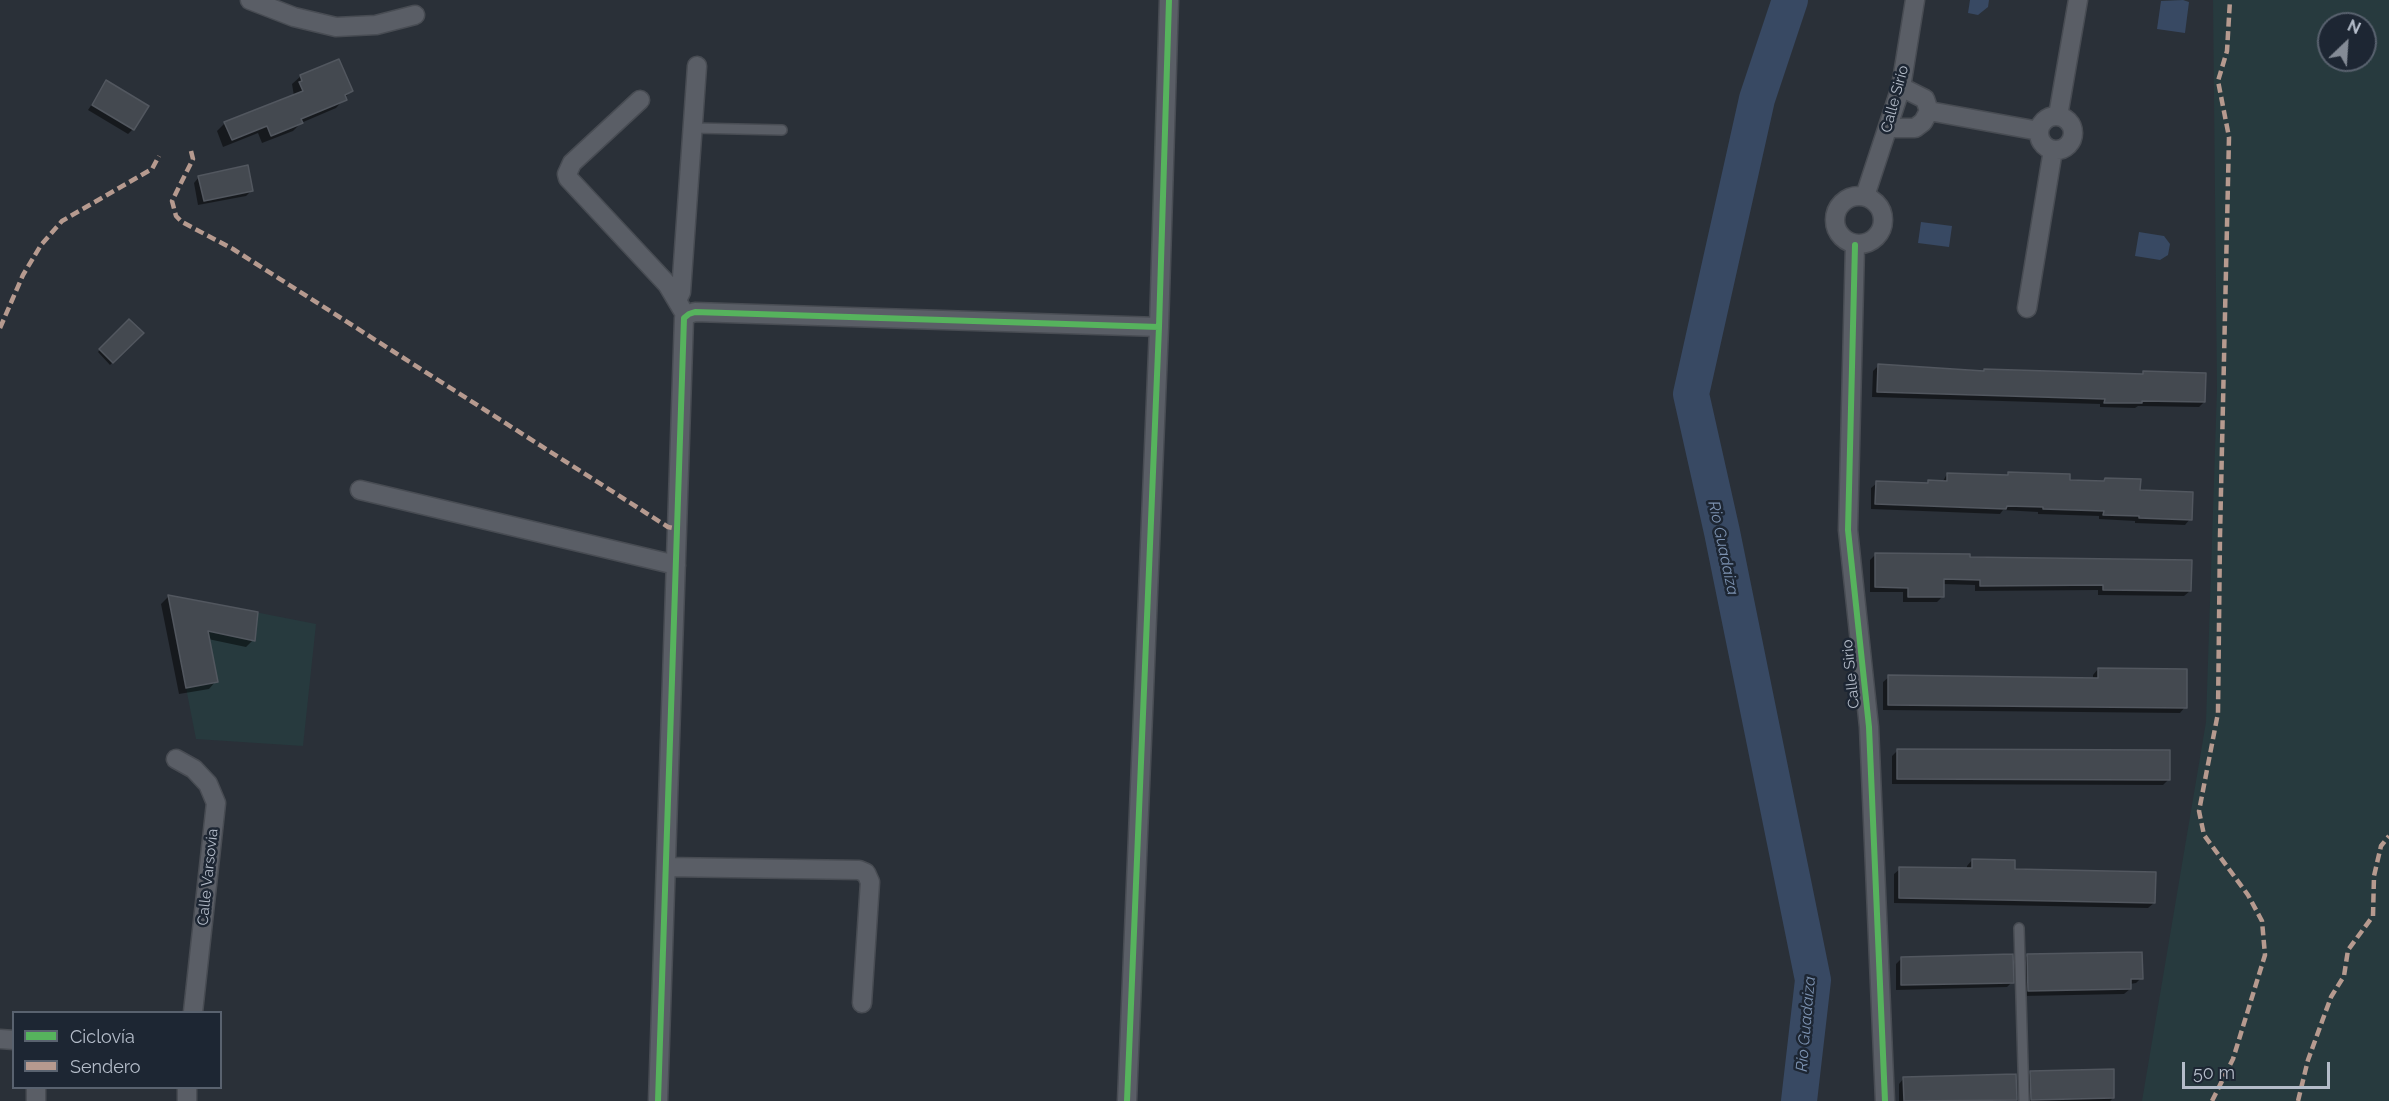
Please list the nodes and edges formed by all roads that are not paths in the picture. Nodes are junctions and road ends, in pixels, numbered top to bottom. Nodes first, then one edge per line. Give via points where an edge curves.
1 (250, 0) edge
2 (1169, 0) edge
3 (1915, 0) edge
4 (2078, 0) edge
5 (415, 15) dead end
6 (697, 66) dead end
7 (1901, 87) junction
8 (640, 100) dead end
9 (1929, 111) junction
10 (2058, 116) junction
11 (693, 128) junction
12 (1888, 128) junction
13 (782, 130) dead end
14 (2039, 131) junction
15 (2053, 150) junction
16 (1865, 196) junction
17 (1855, 245) junction
18 (681, 308) junction
19 (2027, 308) dead end
20 (1159, 327) junction
21 (360, 490) dead end
22 (676, 565) junction
23 (176, 759) dead end
24 (667, 867) junction
25 (2019, 928) dead end
26 (862, 1003) dead end
27 (193, 1011) edge
28 (658, 1101) edge
29 (1127, 1101) edge
30 (1885, 1101) edge
31 (2024, 1101) edge

1 - 5 street via 294,17 336,27 376,25
2 - 20 street
3 - 7 street, Calle Sirio
4 - 10 street
6 - 11 street
7 - 9 street via 1925,99
7 - 12 street, Calle Sirio
8 - 18 street via 572,163 567,174 667,284
9 - 12 street via 1915,128
9 - 14 street
10 - 14 street via 2045,120
10 - 15 street via 2067,119 2074,136 2062,150
11 - 13 lane
11 - 18 street
12 - 16 street, Calle Sirio
14 - 15 street via 2040,140
15 - 19 street
16 - 17 street via 1876,202 1884,225 1873,240
16 - 17 street via 1852,197 1841,204 1835,216 1836,229 1843,239
17 - 30 street, Calle Sirio via 1848,530 1869,727
18 - 20 street via 695,312
18 - 22 street
20 - 29 street
21 - 22 street
22 - 24 street
23 - 27 street, Calle Varsovia via 194,769 208,784 216,803
24 - 26 street via 866,873 870,882
24 - 28 street
25 - 31 lane

